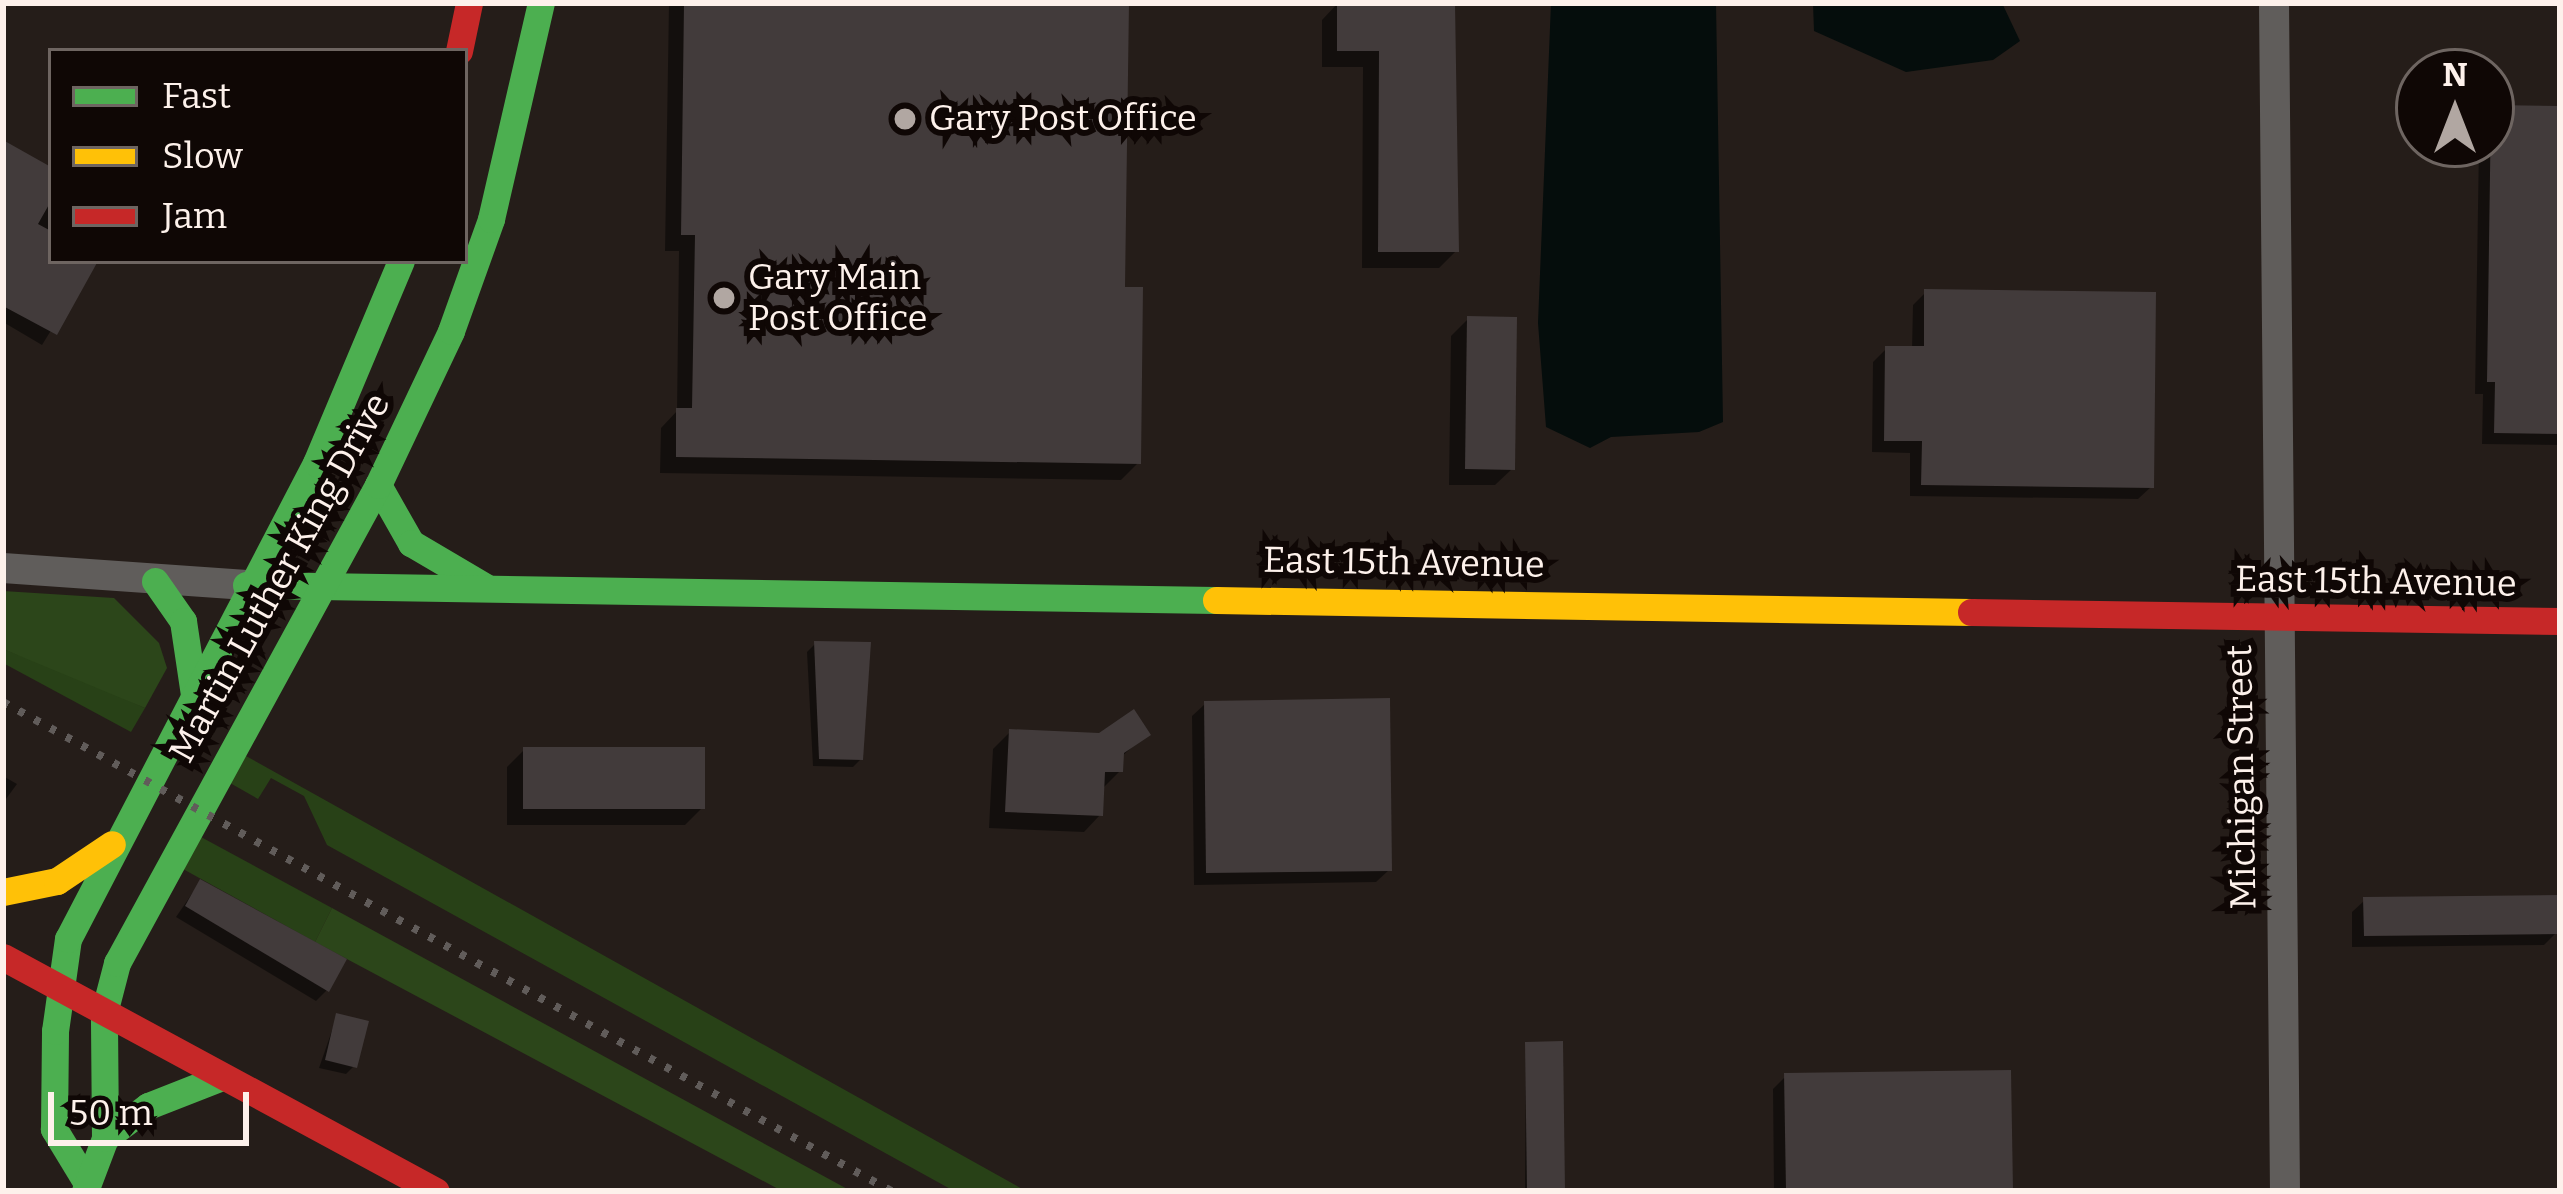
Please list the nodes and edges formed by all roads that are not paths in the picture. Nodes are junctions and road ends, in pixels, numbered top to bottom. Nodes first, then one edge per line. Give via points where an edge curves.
1 (469, 3) edge
2 (541, 3) edge
3 (2274, 3) edge
4 (460, 48) edge
5 (399, 264) edge
6 (351, 384) junction
7 (378, 485) junction
8 (3, 568) edge
9 (154, 581) junction
10 (246, 585) junction
11 (322, 587) junction
12 (487, 588) junction
13 (2279, 616) junction
14 (2560, 621) edge
15 (194, 695) junction
16 (239, 733) junction
17 (118, 840) junction
18 (3, 892) edge
19 (3, 957) edge
20 (59, 988) junction
21 (104, 1012) junction
22 (222, 1077) junction
23 (105, 1138) junction
24 (85, 1186) edge
25 (436, 1191) edge
26 (2285, 1191) edge

1 - 4 main road
2 - 7 main road, Martin Luther King Drive via 470,283
3 - 13 street, Michigan Street
5 - 6 main road, Martin Luther King Drive
6 - 10 main road, Martin Luther King Drive
6 - 11 main road via 329,477
7 - 11 main road, Martin Luther King Drive
7 - 12 main road via 411,543
8 - 9 street
9 - 10 street
9 - 15 main road via 183,621
10 - 11 main road, East 15th Avenue
10 - 15 main road, Martin Luther King Drive
10 - 16 main road via 250,646
11 - 12 main road, East 15th Avenue
11 - 16 main road, Martin Luther King Drive
12 - 13 main road, East 15th Avenue
13 - 14 main road, East 15th Avenue
13 - 26 street, Michigan Street
15 - 17 main road, Martin Luther King Drive
16 - 21 main road, Martin Luther King Drive via 150,892
17 - 18 main road via 57,881
17 - 20 main road, Martin Luther King Drive via 68,939
19 - 20 main road
20 - 21 main road
20 - 24 main road, Martin Luther King Drive via 54,1129
21 - 22 main road
21 - 23 main road, Martin Luther King Drive
22 - 23 main road via 148,1106
22 - 25 main road
23 - 24 main road, Martin Luther King Drive

